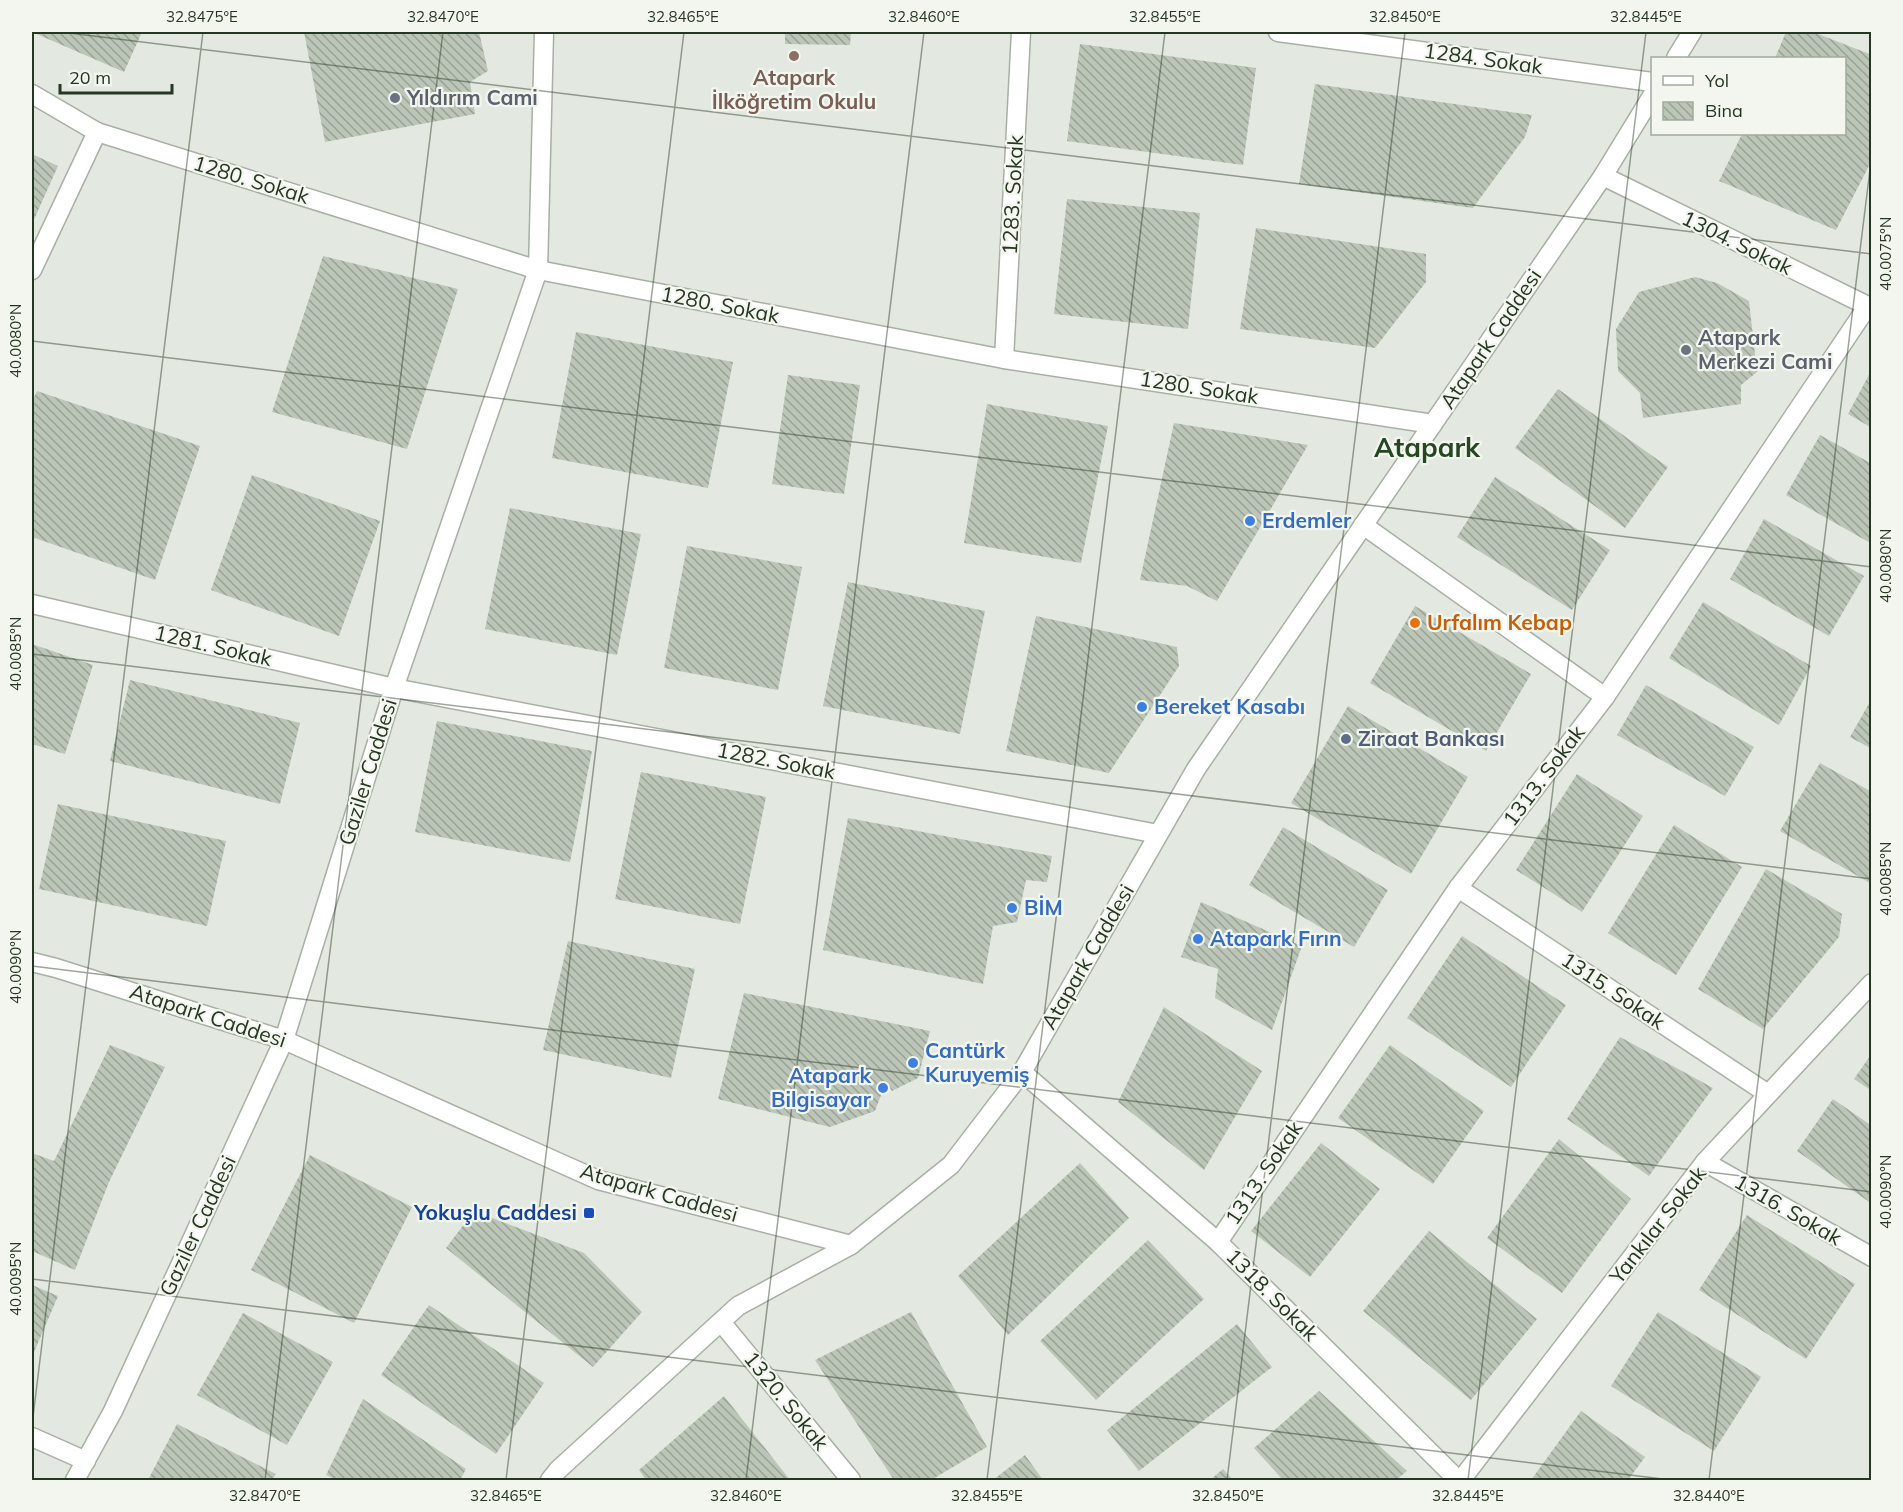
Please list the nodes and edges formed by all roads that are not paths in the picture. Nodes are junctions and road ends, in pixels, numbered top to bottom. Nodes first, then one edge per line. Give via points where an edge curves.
1 (544, 32) edge
2 (1022, 32) edge
3 (1278, 32) edge
4 (1692, 32) edge
5 (1677, 57) edge
6 (1651, 82) edge
7 (32, 94) edge
8 (1651, 99) edge
9 (97, 132) junction
10 (1603, 176) junction
11 (32, 270) edge
12 (538, 270) junction
13 (1869, 308) edge
14 (1004, 359) junction
15 (1433, 424) junction
16 (1363, 525) junction
17 (32, 604) edge
18 (394, 688) junction
19 (1605, 697) junction
20 (1158, 834) junction
21 (1458, 888) junction
22 (32, 962) edge
23 (1872, 983) edge
24 (284, 1040) junction
25 (1022, 1072) junction
26 (1768, 1094) junction
27 (1705, 1162) junction
28 (1218, 1242) junction
29 (851, 1245) junction
30 (1872, 1257) edge
31 (721, 1322) junction
32 (32, 1437) edge
33 (86, 1461) junction
34 (75, 1480) edge
35 (550, 1480) edge
36 (851, 1480) edge
37 (1459, 1480) edge

1 - 12 street, Gaziler Caddesi
2 - 14 street, 1283. Sokak
3 - 6 street, 1284. Sokak
4 - 5 street
7 - 9 street, 1280. Sokak
8 - 10 street, Atapark Caddesi
9 - 11 street
9 - 12 street, 1280. Sokak
10 - 13 street, 1304. Sokak
10 - 15 street, Atapark Caddesi
12 - 14 street, 1280. Sokak
12 - 18 street, Gaziler Caddesi
13 - 19 street, 1313. Sokak
14 - 15 street, 1280. Sokak
15 - 16 street, Atapark Caddesi
16 - 19 street
16 - 20 street, Atapark Caddesi via 1196,769
17 - 18 street, 1281. Sokak
18 - 20 street, 1282. Sokak
18 - 24 street, Gaziler Caddesi
19 - 21 street, 1313. Sokak
20 - 25 street, Atapark Caddesi
21 - 26 street, 1315. Sokak
21 - 28 street, 1313. Sokak
22 - 24 street, Atapark Caddesi
23 - 26 street, Yankılar Sokak
24 - 29 street, Atapark Caddesi via 598,1180
24 - 33 street, Gaziler Caddesi via 113,1411
25 - 28 street, 1318. Sokak
25 - 29 street, Atapark Caddesi via 951,1165
26 - 27 street, Yankılar Sokak
27 - 30 street, 1316. Sokak
27 - 37 street, Yankılar Sokak
28 - 37 street, 1318. Sokak
29 - 31 street via 738,1306
31 - 35 street
31 - 36 street, 1320. Sokak
32 - 33 street
33 - 34 street, Gaziler Caddesi

